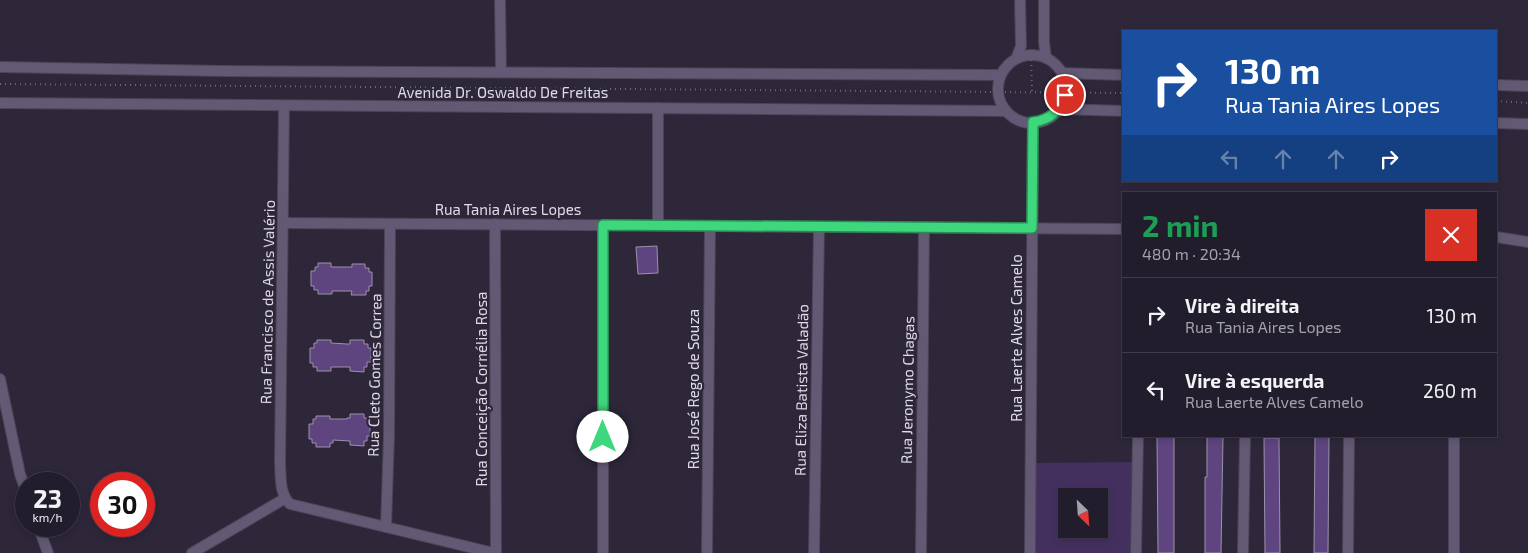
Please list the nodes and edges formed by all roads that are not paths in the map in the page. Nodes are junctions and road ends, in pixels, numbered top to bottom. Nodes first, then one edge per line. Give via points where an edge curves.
1 (500, 0) edge
2 (1020, 0) edge
3 (1044, 0) edge
4 (1046, 58) junction
5 (1016, 59) junction
6 (0, 67) edge
7 (500, 72) junction
8 (1062, 73) junction
9 (1001, 75) junction
10 (1122, 75) edge
11 (1497, 85) edge
12 (1528, 86) edge
13 (0, 103) edge
14 (284, 106) junction
15 (658, 108) junction
16 (1059, 109) junction
17 (1006, 110) junction
18 (1122, 111) edge
19 (1033, 122) junction
20 (1497, 123) edge
21 (1528, 124) edge
22 (283, 223) junction
23 (390, 224) junction
24 (495, 224) junction
25 (603, 225) junction
26 (658, 226) junction
27 (710, 226) junction
28 (819, 227) junction
29 (924, 227) junction
30 (1032, 228) junction
31 (1122, 229) edge
32 (1497, 237) edge
33 (1528, 242) edge
34 (0, 379) edge
35 (1138, 437) edge
36 (1245, 437) edge
37 (1349, 437) edge
38 (1454, 437) edge
39 (20, 472) edge
40 (284, 499) junction
41 (386, 527) junction
42 (42, 537) edge
43 (48, 553) edge
44 (192, 553) edge
45 (495, 553) edge
46 (603, 553) edge
47 (707, 553) edge
48 (814, 553) edge
49 (921, 553) edge
50 (1030, 553) edge
51 (1136, 553) edge
52 (1243, 553) edge
53 (1348, 553) edge
54 (1454, 553) edge

1 - 7 street
2 - 5 street via 1021,46
3 - 4 street
4 - 5 street via 1032,55
4 - 8 street
5 - 9 street
6 - 7 street, Avenida Dr. Oswaldo De Freitas
7 - 9 street, Avenida Dr. Oswaldo De Freitas
8 - 10 street
8 - 16 street via 1065,92
9 - 17 street via 998,92
11 - 12 street
13 - 14 street, Avenida Dr. Oswaldo De Freitas
14 - 15 street, Avenida Dr. Oswaldo De Freitas
14 - 22 street, Rua Francisco de Assis Valério
15 - 17 street, Avenida Dr. Oswaldo De Freitas
15 - 26 street
16 - 18 street
16 - 19 street via 1047,119
17 - 19 street via 1018,120
19 - 30 street, Rua Laerte Alves Camelo
20 - 21 street
22 - 23 street, Rua Tania Aires Lopes
22 - 40 street, Rua Francisco de Assis Valério via 280,462
23 - 24 street, Rua Tania Aires Lopes
23 - 41 street, Rua Cleto Gomes Correa
24 - 25 street, Rua Tania Aires Lopes
24 - 45 street, Rua Conceição Cornélia Rosa
25 - 26 street, Rua Tania Aires Lopes
25 - 46 street
26 - 27 street, Rua Tania Aires Lopes
27 - 28 street, Rua Tania Aires Lopes
27 - 47 street, Rua José Rego de Souza
28 - 29 street, Rua Tania Aires Lopes
28 - 48 street, Rua Eliza Batista Valadão
29 - 30 street, Rua Tania Aires Lopes
29 - 49 street, Rua Jeronymo Chagas
30 - 31 street, Rua Tania Aires Lopes
30 - 50 street, Rua Laerte Alves Camelo
32 - 33 street
34 - 39 street
35 - 51 street
36 - 52 street
37 - 53 street
38 - 54 street
40 - 41 street via 290,504
40 - 44 street
41 - 45 street
42 - 43 street

